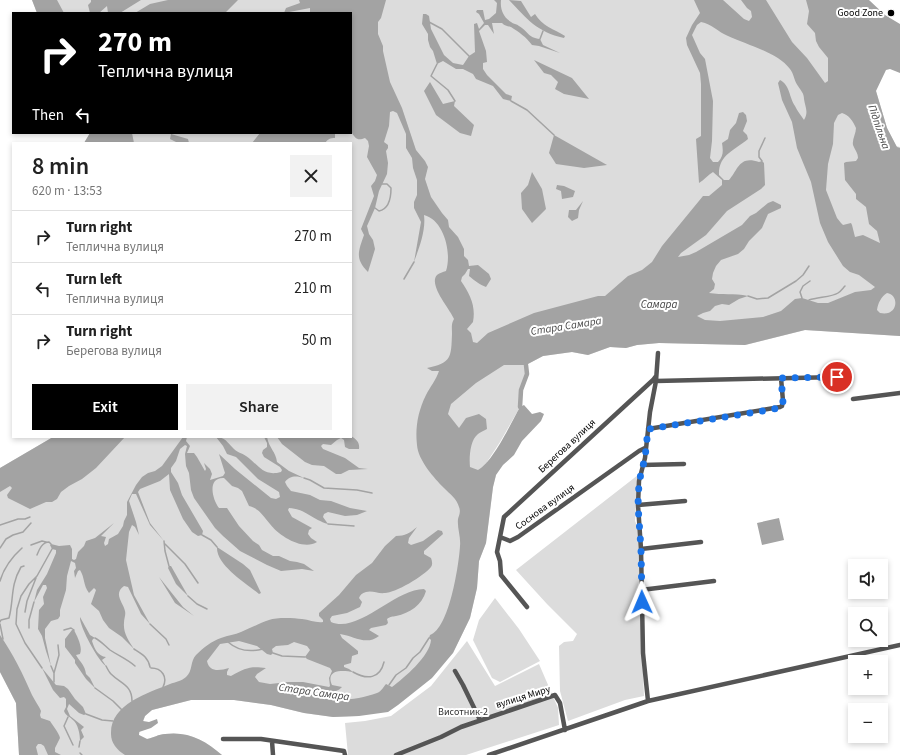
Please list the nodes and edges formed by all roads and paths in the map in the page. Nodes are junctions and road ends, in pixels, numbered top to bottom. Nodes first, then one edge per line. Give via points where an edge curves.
1 (658, 353) dead end
2 (656, 375) junction
3 (837, 377) dead end
4 (781, 378) junction
5 (656, 381) junction
6 (900, 393) edge
7 (853, 399) dead end
8 (648, 429) junction
9 (645, 448) junction
10 (684, 464) dead end
11 (642, 465) junction
12 (686, 501) dead end
13 (638, 505) junction
14 (500, 537) junction
15 (702, 542) dead end
16 (641, 549) junction
17 (714, 581) dead end
18 (641, 590) junction
19 (527, 607) dead end
20 (900, 645) edge
21 (455, 671) dead end
22 (648, 701) junction
23 (480, 720) junction
24 (565, 730) junction
25 (223, 739) dead end
26 (272, 741) junction
27 (273, 755) edge
28 (345, 755) edge
29 (396, 755) edge
30 (489, 755) edge

1 - 2 street
2 - 5 street
2 - 14 street, Берегова вулиця via 504,517
3 - 4 street
4 - 5 street
4 - 8 street via 783,401 780,408
5 - 8 street
6 - 7 street
8 - 9 street
9 - 11 street
9 - 14 street, Соснова вулиця via 518,538 510,541
10 - 11 street
11 - 13 street
12 - 13 street
13 - 16 street
14 - 19 street via 497,552 500,575
15 - 16 street
16 - 18 street
17 - 18 street
18 - 22 street
20 - 22 street
21 - 23 street
22 - 24 street
23 - 24 street, вулиця Миру via 555,695 560,702
23 - 29 street, вулиця Миру
24 - 30 street
25 - 26 street
26 - 27 street
26 - 28 street via 344,751

